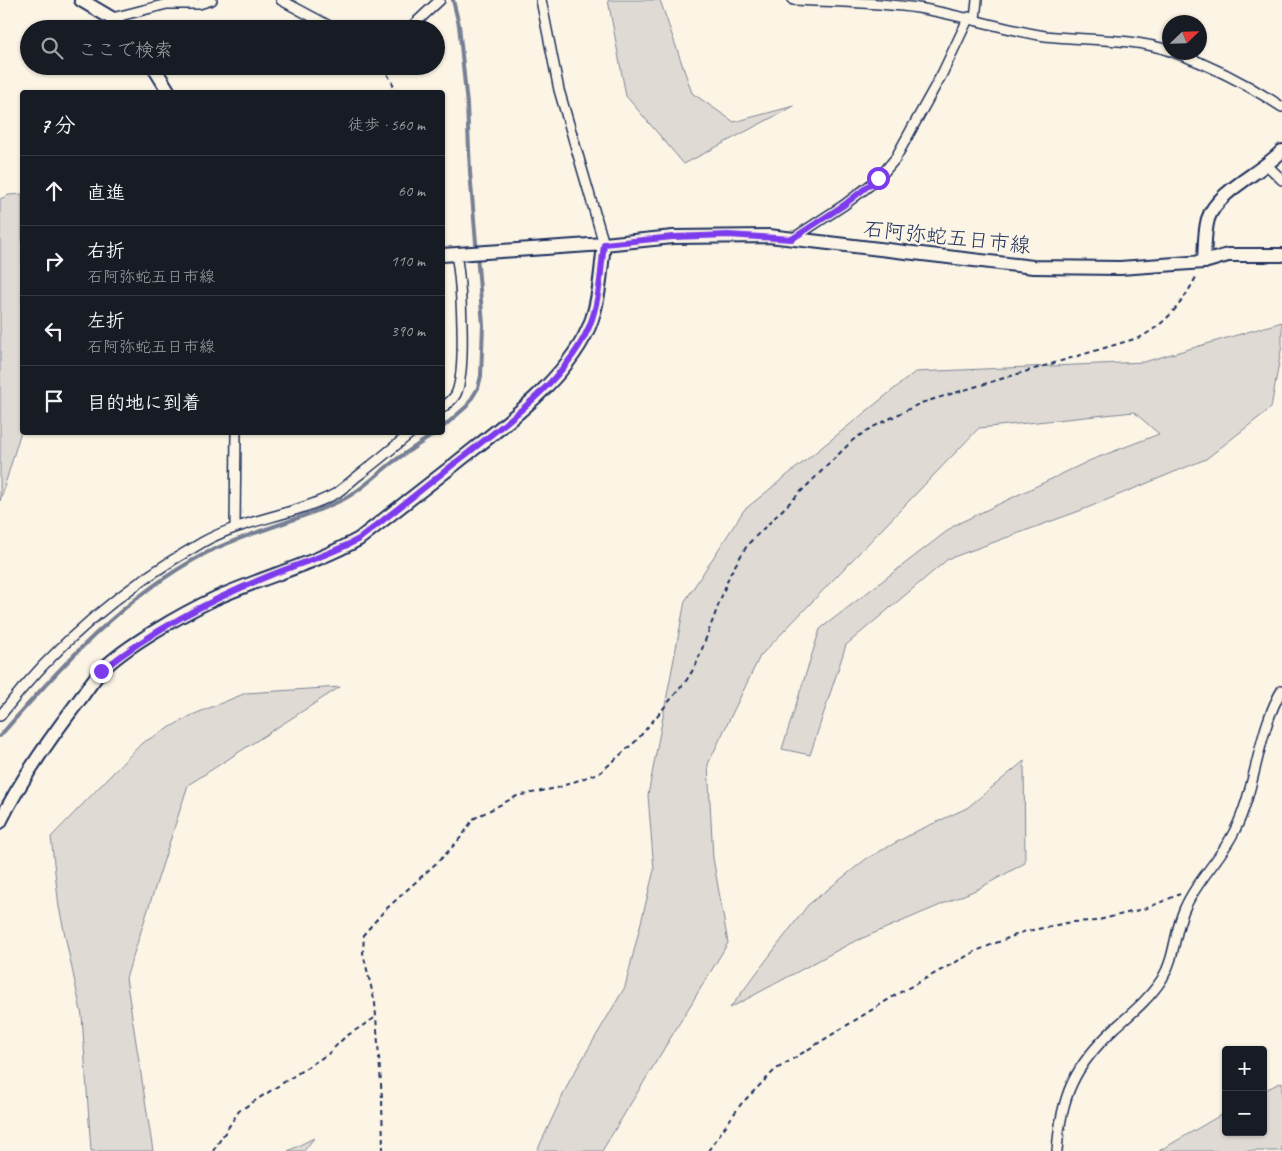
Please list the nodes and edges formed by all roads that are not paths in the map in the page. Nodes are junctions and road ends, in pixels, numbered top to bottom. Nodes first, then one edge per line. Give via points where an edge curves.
1 (81, 0) edge
2 (212, 0) edge
3 (281, 0) edge
4 (440, 0) edge
5 (541, 0) edge
6 (793, 0) edge
7 (977, 0) edge
8 (112, 18) junction
9 (972, 18) junction
10 (114, 20) edge
11 (318, 20) edge
12 (419, 20) edge
13 (1162, 48) edge
14 (1195, 60) edge
15 (159, 75) edge
16 (168, 90) edge
17 (1282, 107) edge
18 (1282, 151) edge
19 (1267, 165) junction
20 (1282, 180) edge
21 (792, 239) junction
22 (604, 244) junction
23 (456, 254) junction
24 (1282, 254) edge
25 (445, 255) edge
26 (1204, 262) junction
27 (445, 405) edge
28 (236, 435) edge
29 (408, 435) edge
30 (236, 527) junction
31 (1282, 690) edge
32 (0, 716) edge
33 (0, 822) edge
34 (1058, 1151) edge

1 - 8 main road
2 - 8 street via 199,4 167,4
3 - 11 street
4 - 12 street
5 - 22 street via 559,90
6 - 9 street via 908,7
7 - 9 street
8 - 10 main road
9 - 13 street via 1044,36
9 - 21 street via 895,160 844,205
14 - 17 street via 1251,86
15 - 16 main road
18 - 19 main road
19 - 20 street
19 - 26 main road via 1222,196 1213,208 1208,219
21 - 22 main road, 石阿弥蛇五日市線 via 728,235
21 - 26 main road, 石阿弥蛇五日市線 via 1033,267 1120,268
22 - 23 main road, 石阿弥蛇五日市線
22 - 33 main road via 592,319 582,340 563,367 514,417 359,539 335,552 214,599 137,642 101,671 43,748
23 - 25 main road, 石阿弥蛇五日市線
23 - 27 street via 461,288 460,378 456,394
24 - 26 main road, 石阿弥蛇五日市線 via 1228,255
28 - 30 street
29 - 30 street via 336,494 305,507
30 - 32 street via 204,542 111,601 48,660
31 - 34 street via 1235,830 1183,912 1170,964 1145,1001 1078,1069 1059,1122

